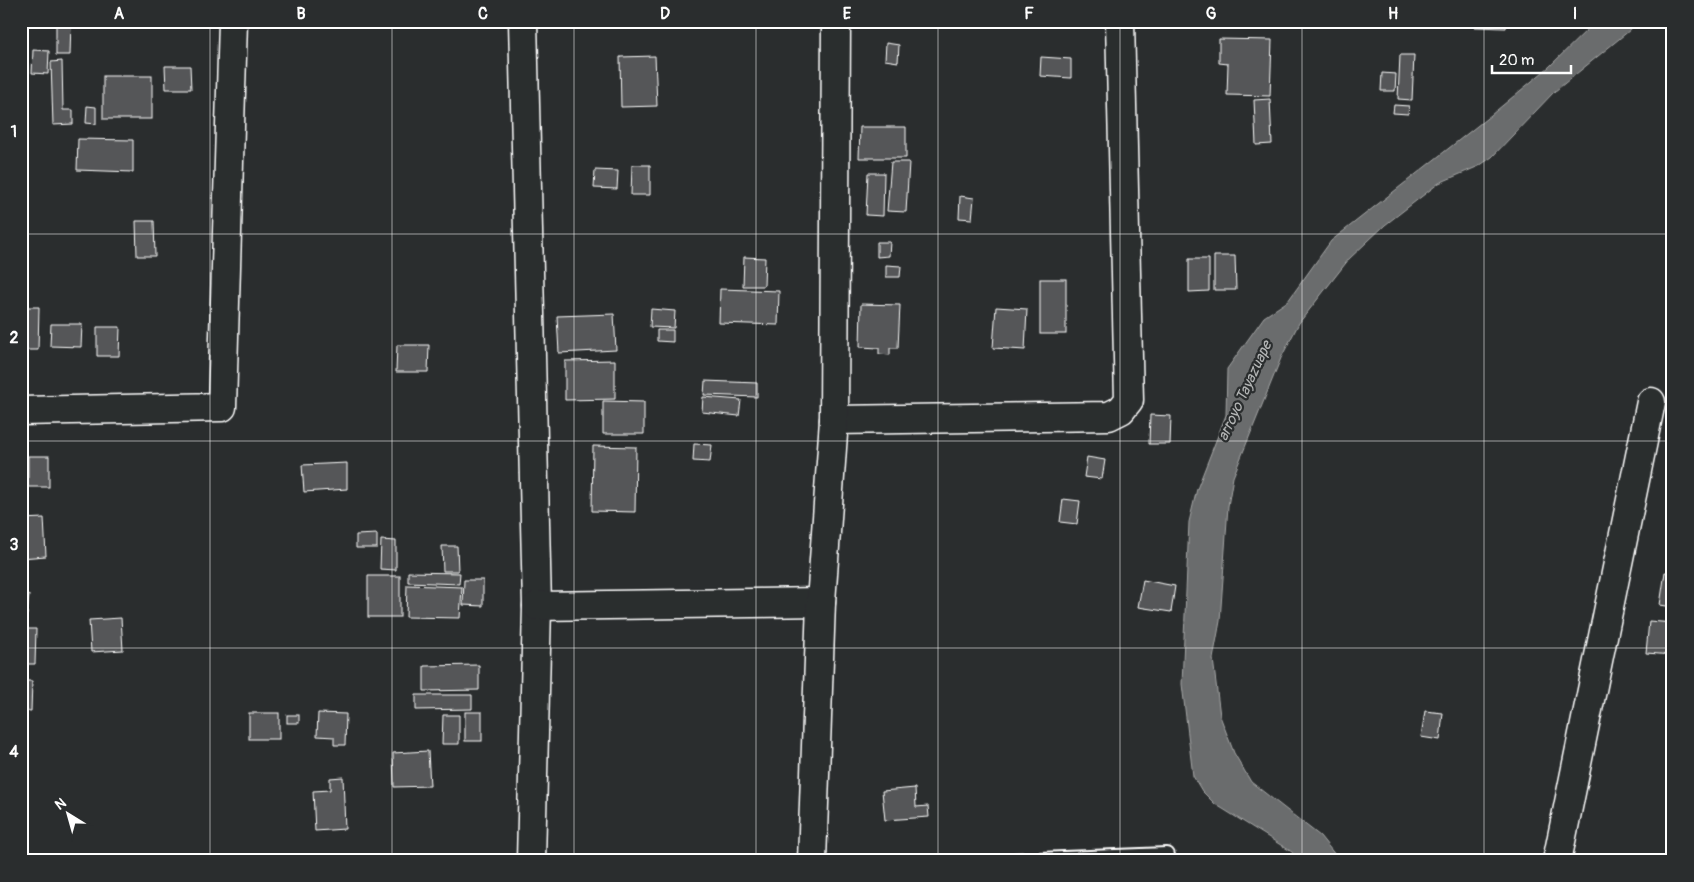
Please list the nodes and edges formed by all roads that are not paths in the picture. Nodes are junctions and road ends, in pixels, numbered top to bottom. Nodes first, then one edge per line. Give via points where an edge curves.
1 (233, 21) edge
2 (523, 21) edge
3 (836, 21) edge
4 (1120, 21) edge
5 (1651, 402) dead end
6 (21, 412) edge
7 (834, 420) junction
8 (821, 602) junction
9 (538, 606) junction
10 (1167, 855) dead end
11 (531, 861) edge
12 (812, 861) edge
13 (1013, 861) edge
14 (1557, 861) edge

1 - 6 street via 222,407
2 - 9 street
3 - 7 street
4 - 7 street via 1129,400 1121,410 1109,416
5 - 14 street
7 - 8 street
8 - 9 street
8 - 12 street
9 - 11 street
10 - 13 lane

